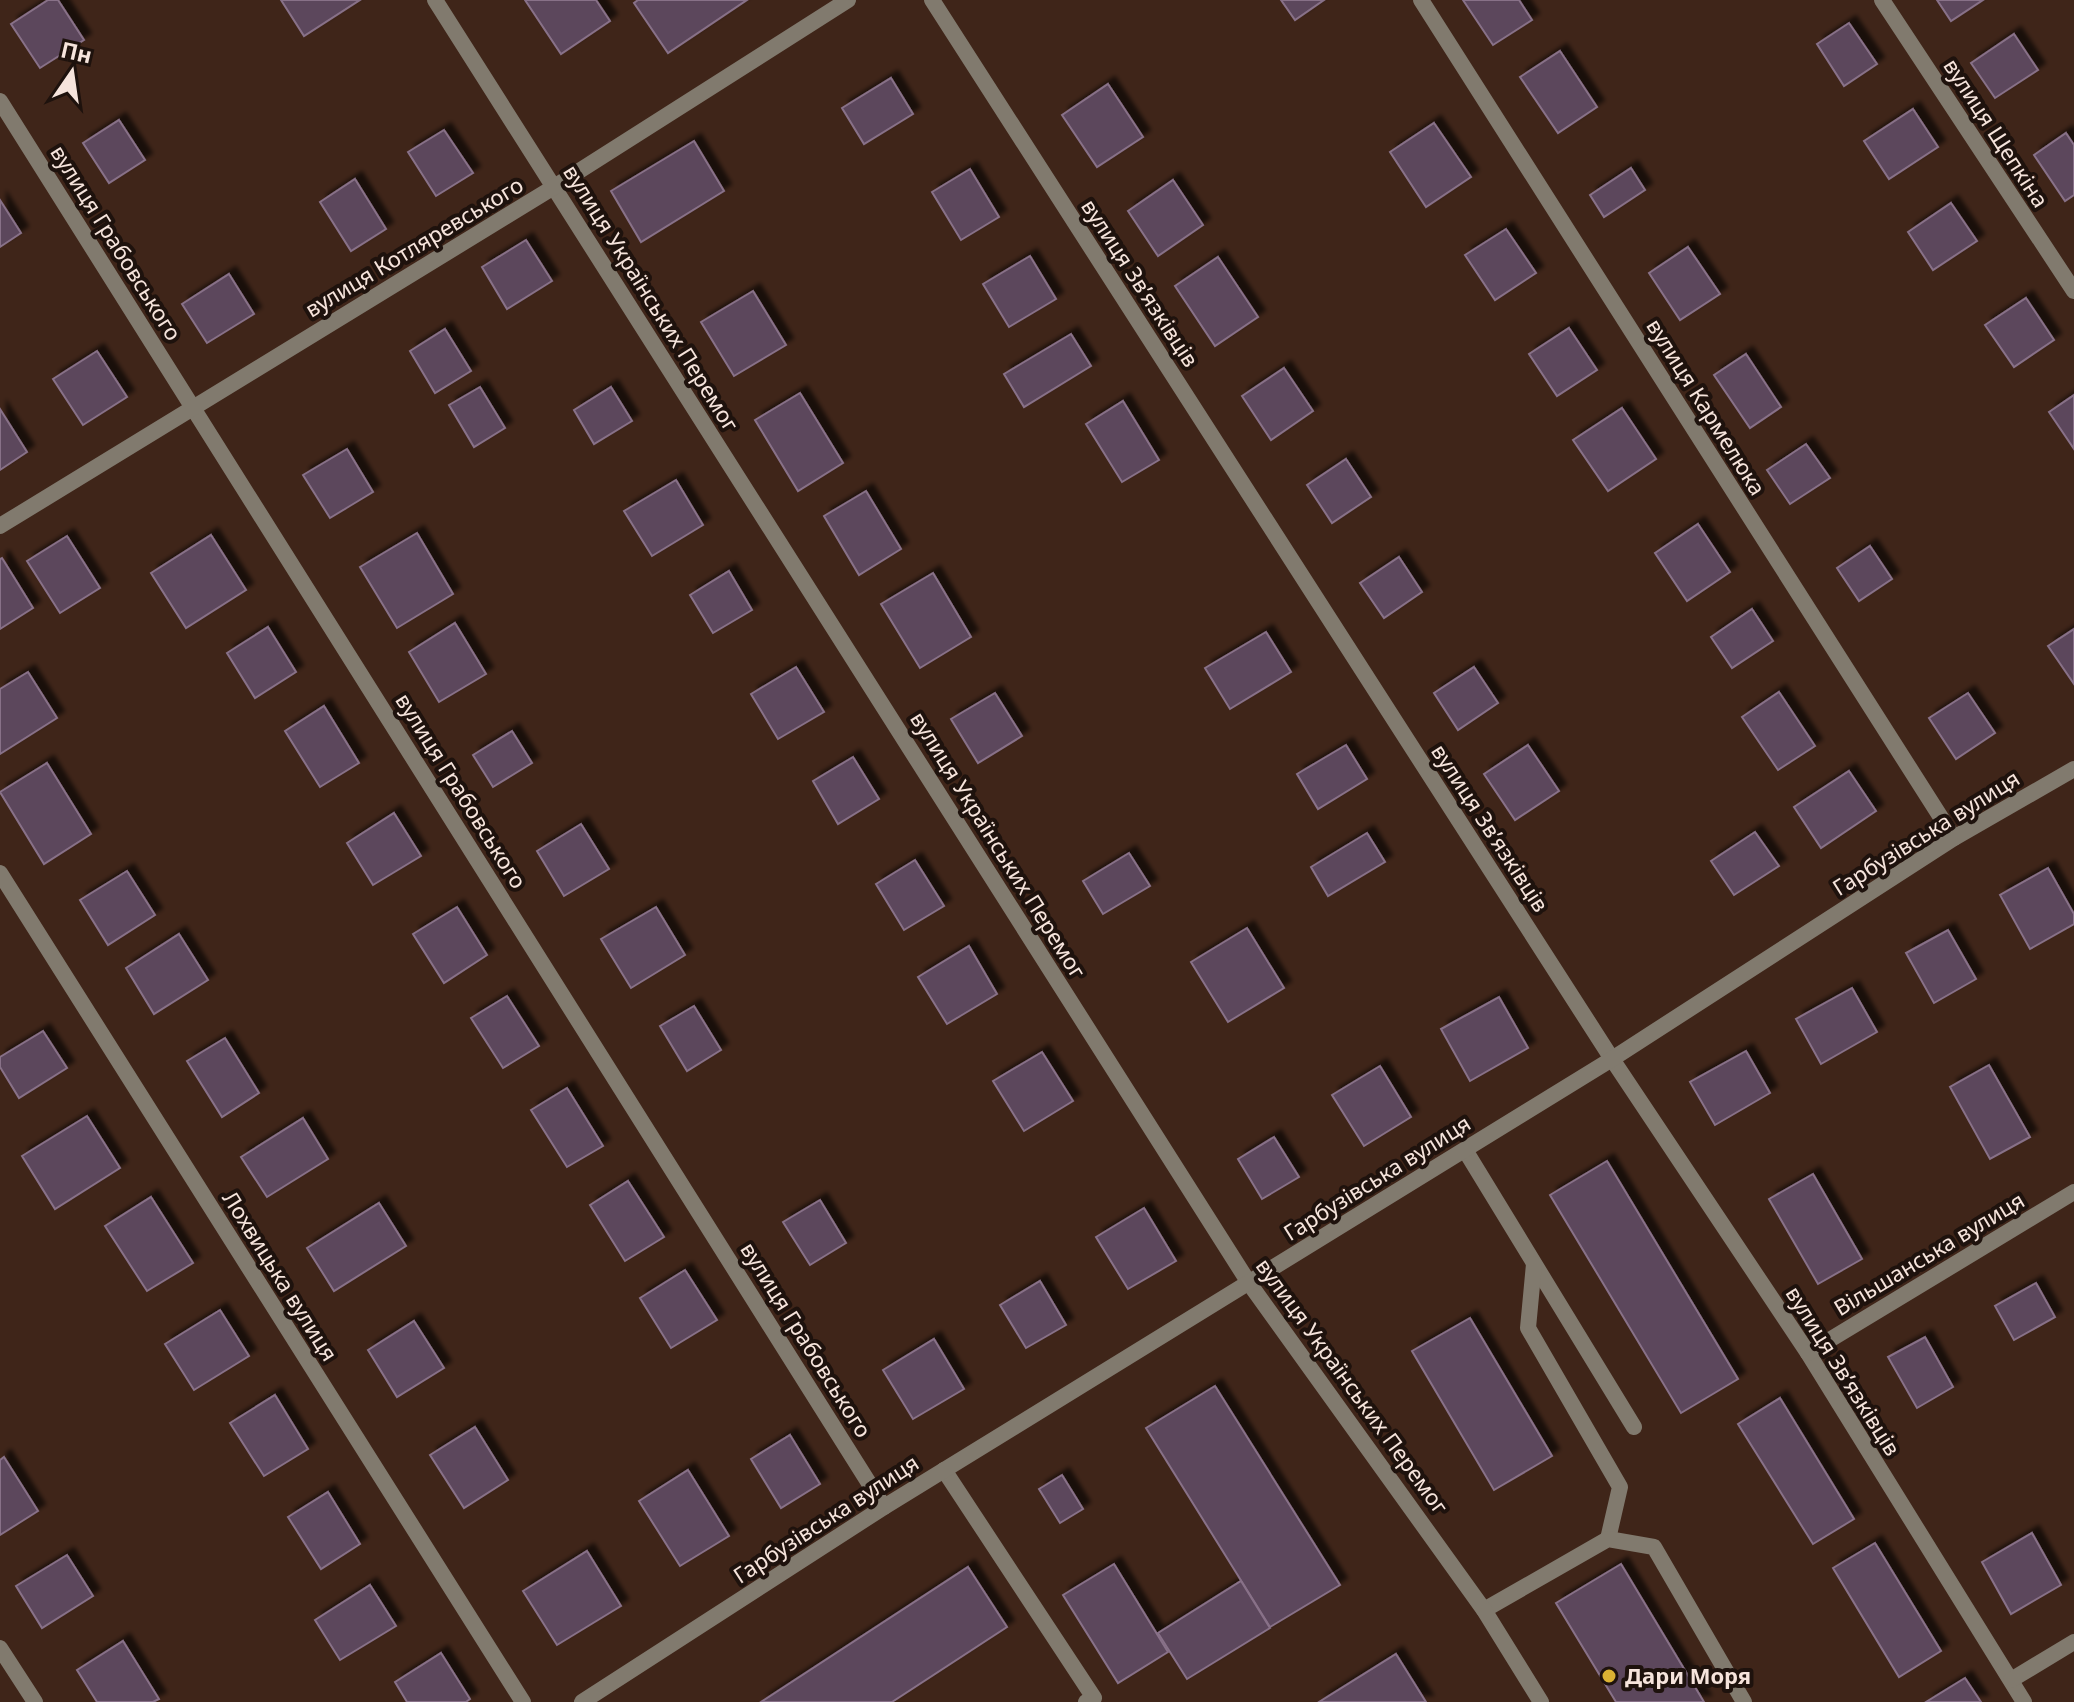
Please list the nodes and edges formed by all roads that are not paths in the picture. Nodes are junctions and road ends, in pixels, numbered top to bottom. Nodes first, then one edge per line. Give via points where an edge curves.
1 (435, 0) edge
2 (848, 0) edge
3 (932, 0) edge
4 (1421, 0) edge
5 (1882, 0) edge
6 (0, 101) edge
7 (554, 187) junction
8 (2074, 291) edge
9 (194, 407) junction
10 (0, 526) edge
11 (2074, 769) edge
12 (1954, 838) junction
13 (0, 873) edge
14 (1612, 1059) junction
15 (1465, 1150) junction
16 (2074, 1192) edge
17 (1534, 1264) junction
18 (1249, 1283) junction
19 (1808, 1353) junction
20 (1634, 1427) dead end
21 (944, 1470) junction
22 (884, 1507) junction
23 (1608, 1539) junction
24 (1484, 1610) junction
25 (2074, 1642) edge
26 (0, 1648) edge
27 (2011, 1680) junction
28 (35, 1702) edge
29 (523, 1702) edge
30 (582, 1702) edge
31 (1086, 1702) edge
32 (1541, 1702) edge
33 (1744, 1702) edge
34 (2024, 1702) edge

1 - 7 street, вулиця Українських Перемог
2 - 7 street, вулиця Котляревського
3 - 14 street, вулиця Звʼязківців
4 - 12 street, вулиця Кармелюка
5 - 8 street, вулиця Щепкіна
6 - 9 street, вулиця Грабовського
7 - 9 street, вулиця Котляревського
7 - 18 street, вулиця Українських Перемог
9 - 10 street, вулиця Котляревського
9 - 22 street, вулиця Грабовського
11 - 12 street, Гарбузівська вулиця
12 - 14 street, Гарбузівська вулиця
13 - 29 street, Лохвицька вулиця
14 - 15 street, Гарбузівська вулиця
14 - 19 street, вулиця Звʼязківців
15 - 17 street
15 - 18 street, Гарбузівська вулиця
16 - 19 street, Вільшанська вулиця
17 - 20 street
17 - 23 street via 1528,1328 1620,1487
18 - 21 street, Гарбузівська вулиця
18 - 24 street, вулиця Українських Перемог
19 - 27 street, вулиця Звʼязківців
21 - 22 street, Гарбузівська вулиця
21 - 31 street via 1094,1698
22 - 30 street, Гарбузівська вулиця
23 - 24 street
23 - 33 street via 1654,1547
24 - 32 street, вулиця Українських Перемог
25 - 27 street
26 - 28 street
27 - 34 street, вулиця Звʼязківців

